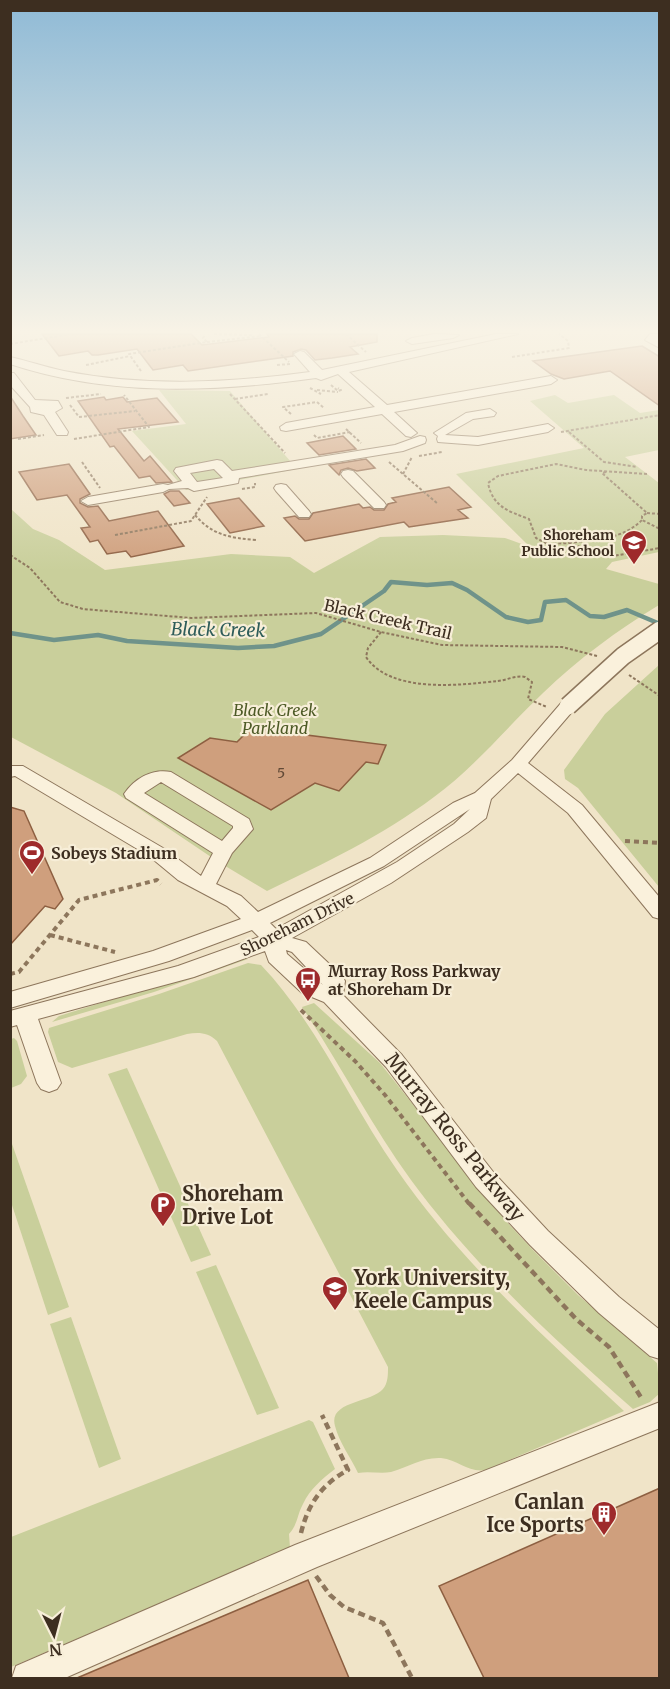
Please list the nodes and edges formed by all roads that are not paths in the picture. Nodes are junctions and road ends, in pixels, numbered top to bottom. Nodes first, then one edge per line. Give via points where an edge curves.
1 (45, 413) edge
2 (368, 413) edge
3 (387, 413) edge
4 (490, 413) dead end
5 (286, 427) dead end
6 (552, 430) road end
7 (67, 436) road end
8 (416, 437) junction
9 (444, 441) junction
10 (341, 467) junction
11 (274, 479) junction
12 (88, 501) dead end
13 (379, 505) dead end
14 (304, 514) dead end
15 (660, 630) edge
16 (518, 764) junction
17 (10, 771) edge
18 (482, 797) junction
19 (224, 851) junction
20 (205, 886) junction
21 (660, 912) edge
22 (256, 921) junction
23 (274, 939) junction
24 (15, 1011) edge
25 (49, 1083) dead end
26 (660, 1347) edge
27 (653, 1411) edge
28 (28, 1678) edge

1 - 7 street
2 - 5 street
3 - 8 street
4 - 9 street via 470,416
6 - 9 street via 478,441
8 - 9 street via 431,431
8 - 10 street via 398,448
10 - 11 street via 297,465
10 - 13 street
11 - 12 street via 229,476 217,464 181,471 191,483
11 - 14 street
15 - 16 street, Shoreham Drive, bridge via 603,674
16 - 18 street, Shoreham Drive
16 - 21 street via 566,802
17 - 20 street, Murray Ross Parkway via 17,770 156,852 185,876
18 - 22 street, Shoreham Drive via 460,807 377,862
18 - 23 street, Shoreham Drive via 479,814 453,834 373,885
19 - 19 street via 133,794 138,786 164,776 242,823 243,829
19 - 20 street
20 - 22 street, Murray Ross Parkway via 234,901
22 - 23 street, Murray Ross Parkway
22 - 24 street, Shoreham Drive
23 - 24 street, Shoreham Drive via 184,971
23 - 26 street, Murray Ross Parkway via 276,957 310,988 332,997 394,1062 484,1180 609,1305
24 - 25 street
27 - 28 street

